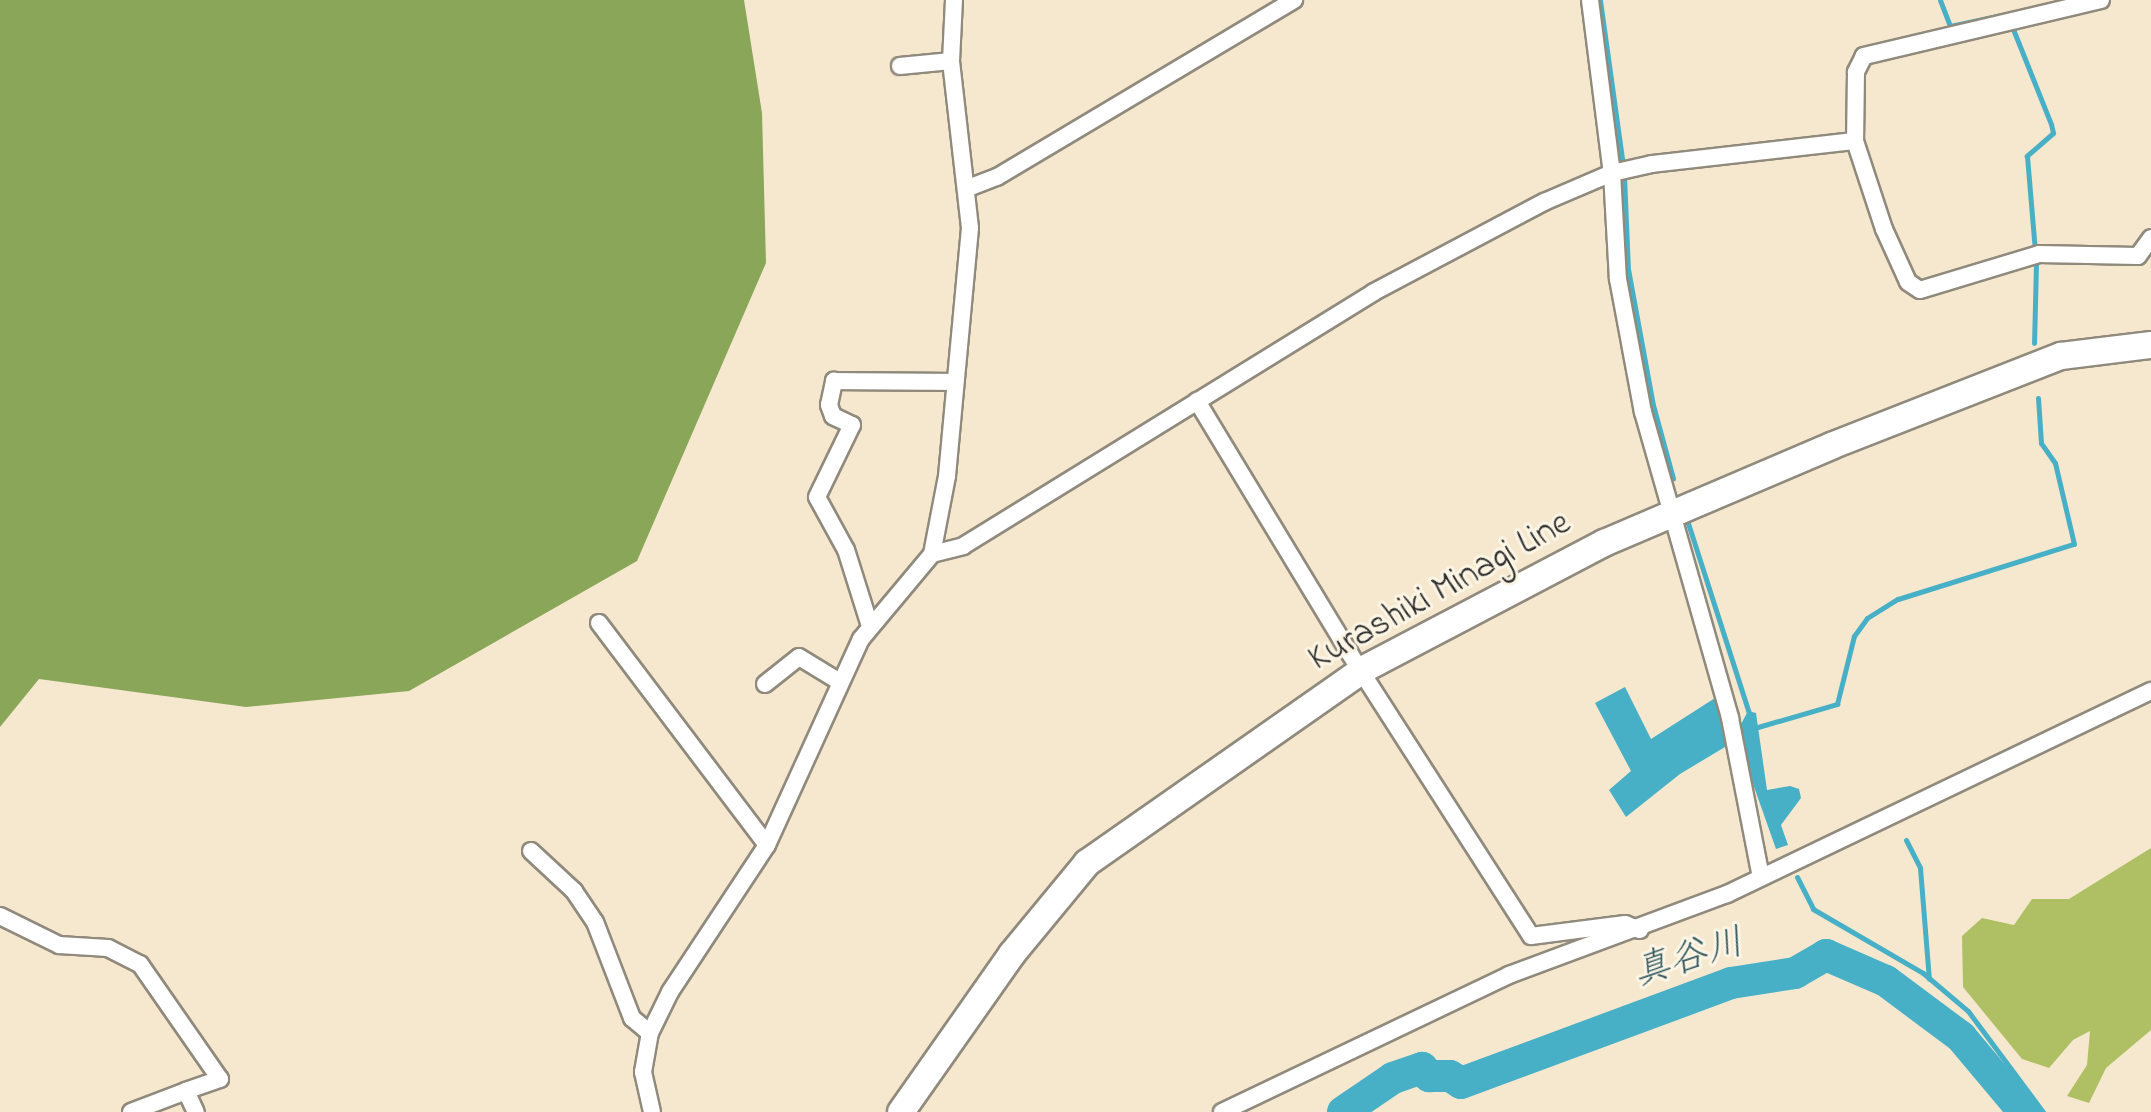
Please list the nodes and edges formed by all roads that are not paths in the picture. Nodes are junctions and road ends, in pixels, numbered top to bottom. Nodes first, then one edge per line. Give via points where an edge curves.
1 (954, 0) edge
2 (1294, 0) edge
3 (1590, 0) edge
4 (2101, 0) edge
5 (951, 61) junction
6 (900, 66) dead end
7 (1855, 141) junction
8 (1620, 171) junction
9 (968, 188) junction
10 (2151, 238) edge
11 (2151, 345) edge
12 (953, 382) junction
13 (1197, 401) junction
14 (1671, 515) junction
15 (932, 554) junction
16 (599, 623) dead end
17 (870, 626) junction
18 (1364, 669) junction
19 (840, 682) junction
20 (765, 684) dead end
21 (2151, 691) edge
22 (767, 845) junction
23 (531, 851) dead end
24 (1761, 877) junction
25 (0, 916) edge
26 (1640, 930) junction
27 (650, 1033) junction
28 (186, 1091) junction
29 (131, 1112) edge
30 (196, 1112) edge
31 (652, 1112) edge
32 (901, 1112) edge
33 (1222, 1112) edge

1 - 5 street
2 - 9 street via 997,177
3 - 8 street
4 - 7 street via 1858,60
5 - 6 street
5 - 9 street
7 - 8 street
7 - 10 street via 1884,229 1913,287 1920,290 2036,254 2138,256
8 - 13 street via 1374,292
8 - 14 street via 1618,279 1643,412
9 - 12 street via 970,228
11 - 14 main road, Kurashiki Minagi Line via 2061,356
12 - 15 street via 947,476
12 - 17 street via 834,381 833,416 852,425 817,497 846,550
13 - 15 street via 963,546
13 - 18 street
14 - 18 main road, Kurashiki Minagi Line via 1604,543
14 - 24 street via 1730,718
15 - 17 street
16 - 22 street
17 - 19 street
18 - 26 street via 1531,936 1625,924
18 - 32 main road, Kurashiki Minagi Line via 1087,863 1012,954
19 - 20 street via 799,657
19 - 22 street
21 - 24 street
22 - 27 street via 670,992
23 - 27 street via 574,891 595,922 632,1018
24 - 26 street
25 - 28 street via 59,945 108,948 140,964 220,1079
26 - 33 street via 1509,975
27 - 31 street via 643,1072
28 - 29 street
28 - 30 street

